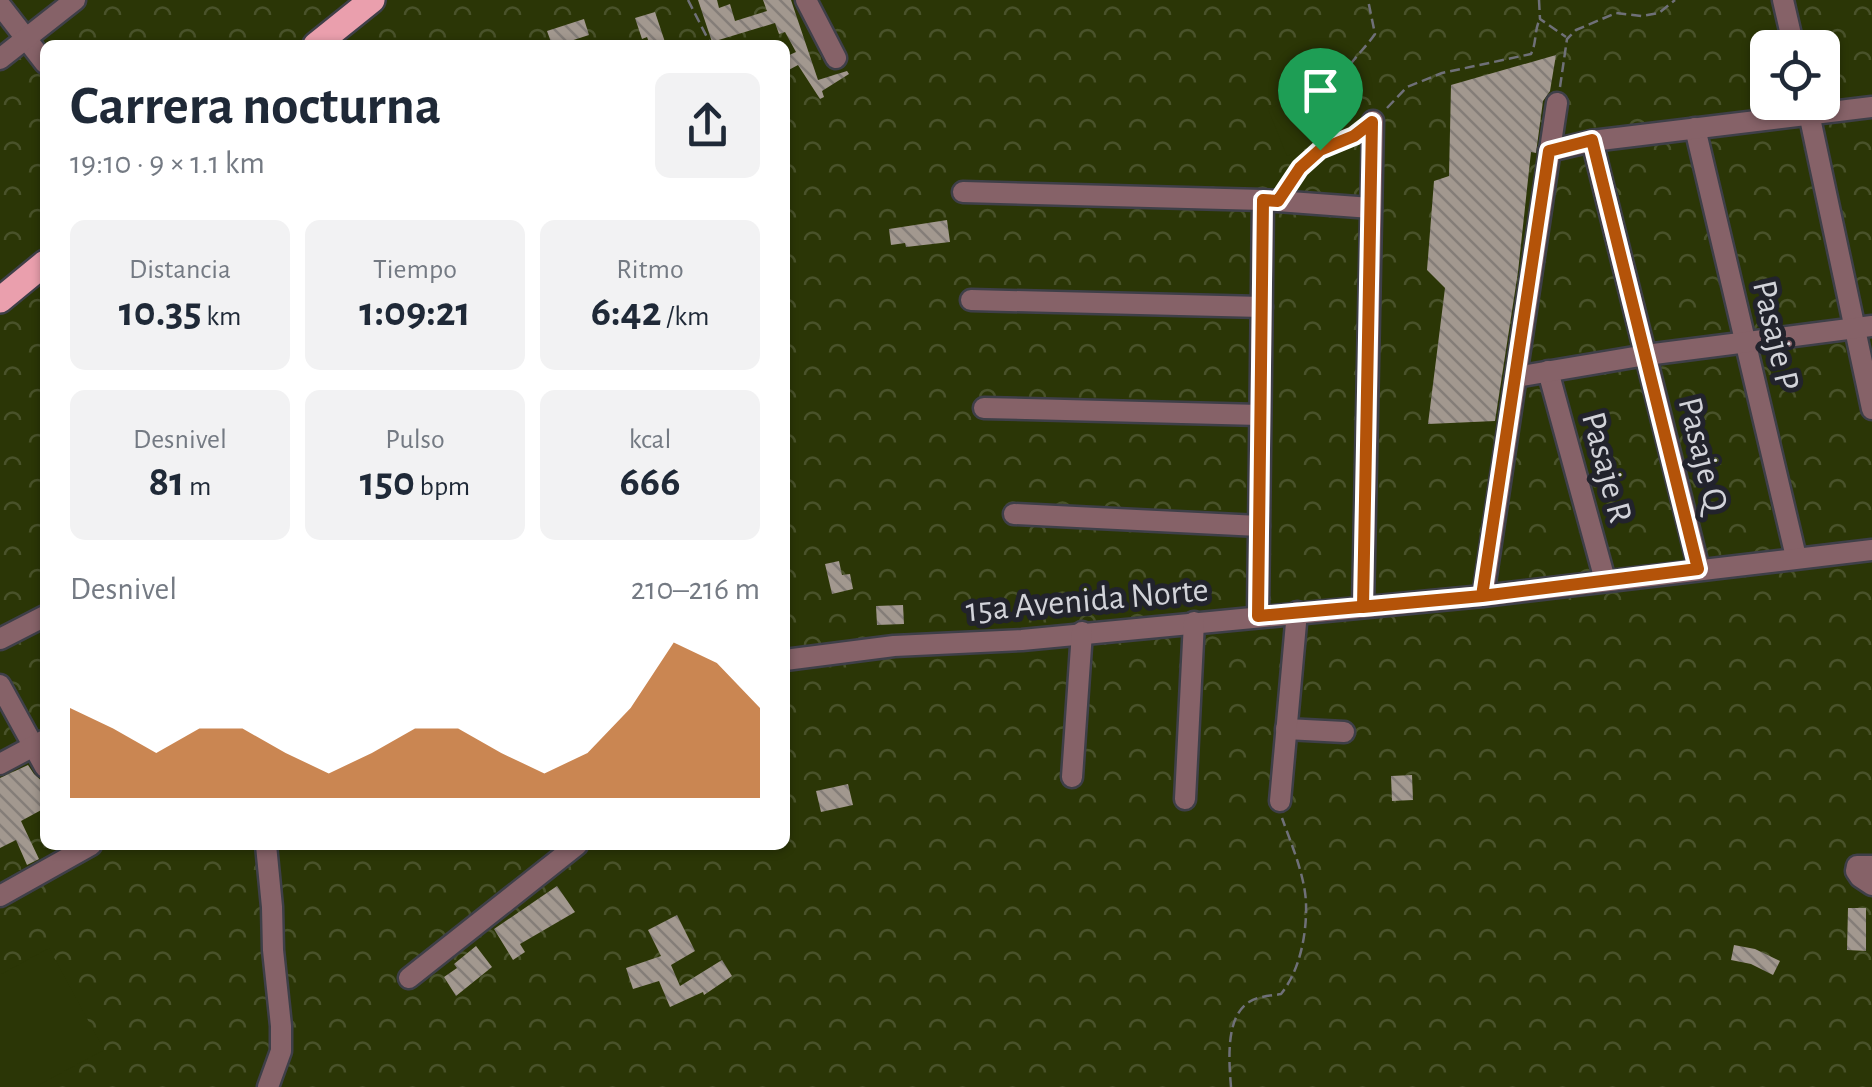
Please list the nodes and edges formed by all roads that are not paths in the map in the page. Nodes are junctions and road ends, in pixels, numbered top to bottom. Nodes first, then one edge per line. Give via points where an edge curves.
1 (75, 0) edge
2 (372, 0) edge
3 (806, 0) edge
4 (1783, 0) edge
5 (0, 5) edge
6 (1790, 30) edge
7 (26, 38) junction
8 (322, 40) edge
9 (40, 56) edge
10 (836, 58) dead end
11 (0, 59) edge
12 (1558, 104) road end
13 (1872, 107) edge
14 (1840, 108) edge
15 (1750, 118) edge
16 (1811, 120) edge
17 (1372, 122) road end
18 (1695, 128) junction
19 (1592, 140) junction
20 (1549, 151) junction
21 (963, 192) dead end
22 (1270, 200) junction
23 (1371, 208) junction
24 (40, 267) edge
25 (0, 300) edge
26 (972, 300) dead end
27 (1262, 306) junction
28 (1863, 327) edge
29 (1744, 342) junction
30 (1646, 355) junction
31 (1548, 371) junction
32 (1516, 377) junction
33 (984, 408) dead end
34 (1872, 409) edge
35 (1260, 415) junction
36 (1014, 514) dead end
37 (1259, 526) junction
38 (1872, 550) edge
39 (1796, 557) junction
40 (1698, 569) junction
41 (1605, 580) junction
42 (1482, 596) junction
43 (1363, 607) junction
44 (1297, 612) junction
45 (1258, 616) junction
46 (40, 619) edge
47 (1194, 622) junction
48 (1082, 632) junction
49 (0, 639) edge
50 (790, 659) edge
51 (0, 685) edge
52 (1286, 730) junction
53 (1344, 732) dead end
54 (40, 743) edge
55 (0, 764) edge
56 (1072, 778) dead end
57 (1185, 799) dead end
58 (1280, 801) road end
59 (82, 850) edge
60 (266, 850) edge
61 (571, 850) edge
62 (1872, 866) edge
63 (1872, 885) edge
64 (0, 896) edge
65 (409, 978) dead end
66 (268, 1087) edge

1 - 7 street
2 - 8 main road
3 - 10 street
4 - 6 street
5 - 7 street
7 - 9 street
7 - 11 street
12 - 20 street
13 - 14 street
15 - 18 street
16 - 28 street
17 - 23 street
18 - 19 street
18 - 29 street, Pasaje P
19 - 20 street
19 - 30 street, Pasaje Q
20 - 32 street
21 - 22 street
22 - 23 street
22 - 27 street
23 - 43 street
24 - 25 main road
26 - 27 street
27 - 35 street
28 - 29 street
28 - 34 street
29 - 30 street
29 - 39 street, Pasaje P
30 - 31 street
30 - 40 street, Pasaje Q
31 - 32 street
31 - 41 street, Pasaje R
32 - 42 street
33 - 35 street
35 - 37 street
36 - 37 street
37 - 45 street
38 - 39 street, 15a Avenida Norte
39 - 40 street, 15a Avenida Norte
40 - 41 street, 15a Avenida Norte
41 - 42 street, 15a Avenida Norte
42 - 43 street, 15a Avenida Norte
43 - 44 street, 15a Avenida Norte
44 - 45 street, 15a Avenida Norte
44 - 52 street
45 - 47 street, 15a Avenida Norte
46 - 49 street
47 - 48 street, 15a Avenida Norte
47 - 57 street
48 - 50 street, 15a Avenida Norte
48 - 56 street
51 - 54 street
52 - 53 street
52 - 58 street
54 - 55 street
59 - 64 street
60 - 66 street via 281,1026 281,1050
61 - 65 street
62 - 63 street via 1856,870

